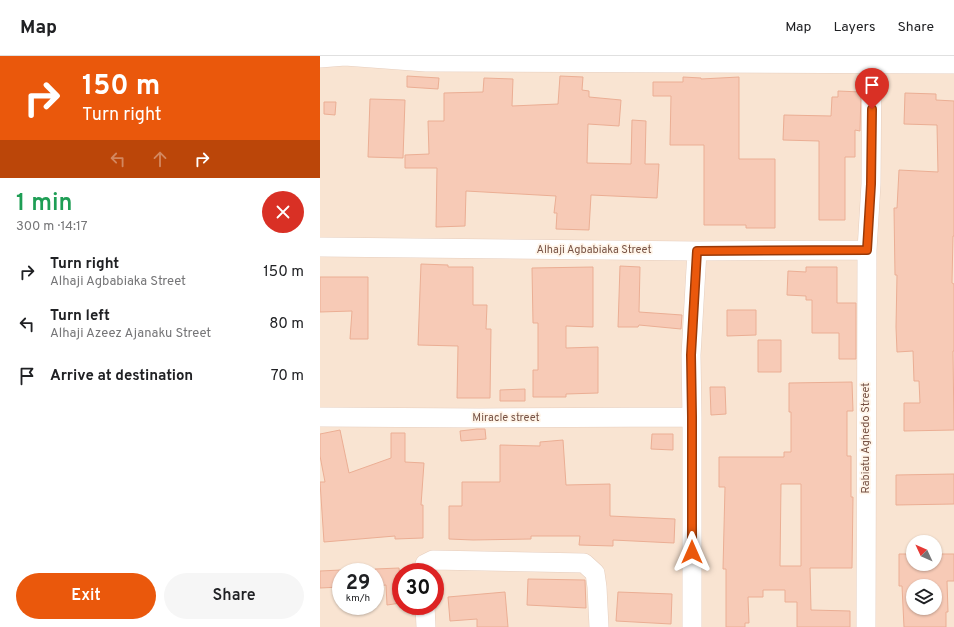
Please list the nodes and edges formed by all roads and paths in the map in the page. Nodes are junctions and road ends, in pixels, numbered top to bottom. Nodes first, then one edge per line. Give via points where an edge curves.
1 (345, 56) edge
2 (320, 58) edge
3 (872, 60) edge
4 (954, 64) edge
5 (320, 247) edge
6 (867, 250) junction
7 (697, 251) junction
8 (320, 417) edge
9 (692, 417) junction
10 (427, 563) edge
11 (425, 615) edge
12 (426, 627) edge
13 (599, 627) edge
14 (692, 627) edge
15 (866, 627) edge

1 - 2 street
1 - 3 street via 426,62
3 - 4 street
3 - 6 street, Rabiatu Aghedo Street via 871,184
5 - 7 street, Alhaji Agbabiaka Street
6 - 7 street, Alhaji Agbabiaka Street
6 - 15 street, Rabiatu Aghedo Street
7 - 9 street via 691,355
8 - 9 street, Miracle street
9 - 14 street
10 - 13 street via 433,560 584,563 595,573
11 - 12 street

